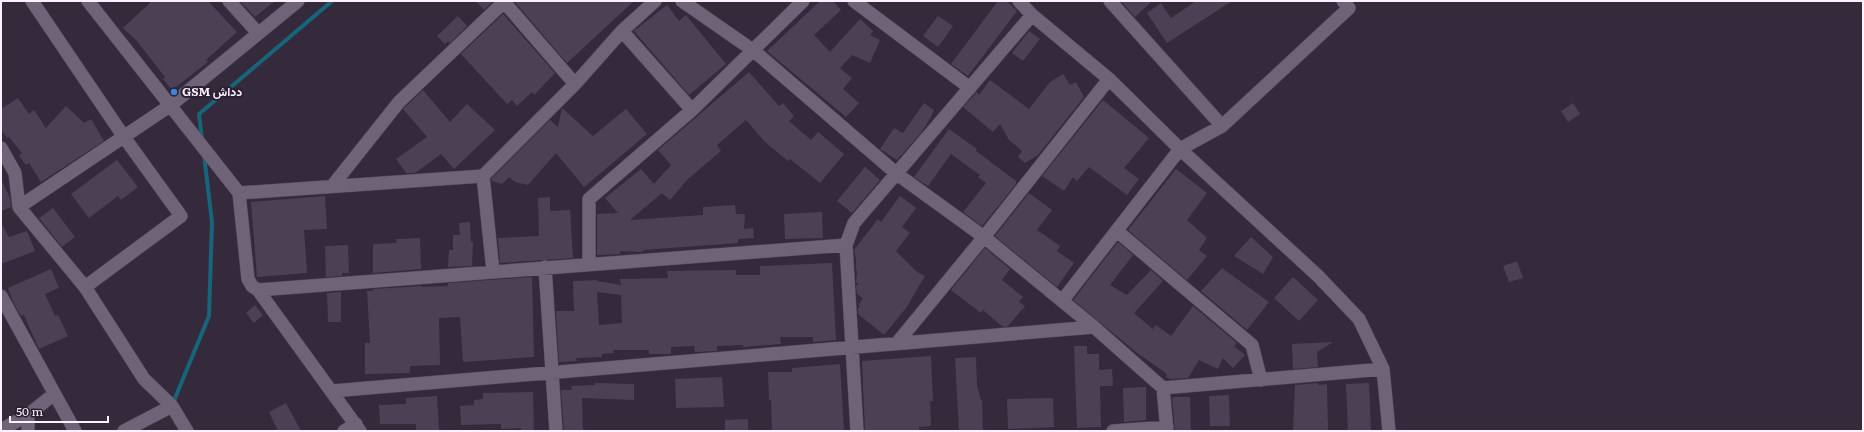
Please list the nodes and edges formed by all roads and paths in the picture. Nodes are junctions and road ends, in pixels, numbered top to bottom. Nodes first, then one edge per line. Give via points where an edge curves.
1 (32, 1) edge
2 (88, 1) edge
3 (229, 1) edge
4 (298, 1) edge
5 (655, 1) edge
6 (682, 1) edge
7 (803, 1) edge
8 (854, 1) edge
9 (1019, 1) edge
10 (1110, 1) edge
11 (1343, 1) edge
12 (504, 2) edge
13 (1032, 15) junction
14 (622, 31) junction
15 (258, 33) junction
16 (754, 51) junction
17 (1109, 79) junction
18 (575, 84) junction
19 (970, 88) junction
20 (171, 105) junction
21 (692, 110) junction
22 (1222, 126) junction
23 (124, 137) junction
24 (1, 148) edge
25 (1180, 150) junction
26 (897, 174) junction
27 (483, 176) junction
28 (333, 186) junction
29 (239, 193) junction
30 (20, 207) junction
31 (1117, 231) junction
32 (984, 237) junction
33 (846, 245) junction
34 (589, 264) junction
35 (545, 267) junction
36 (493, 271) junction
37 (85, 288) junction
38 (258, 290) junction
39 (1, 296) edge
40 (1062, 301) junction
41 (1094, 327) junction
42 (897, 343) junction
43 (852, 348) junction
44 (1383, 369) junction
45 (552, 372) junction
46 (1261, 380) junction
47 (1163, 388) junction
48 (332, 391) junction
49 (54, 394) junction
50 (172, 406) junction
51 (28, 415) junction
52 (353, 429) edge
53 (1167, 429) edge
54 (1, 430) edge
55 (28, 431) edge
56 (75, 431) edge
57 (124, 431) edge
58 (188, 431) edge
59 (556, 431) edge
60 (857, 431) edge
61 (1113, 431) edge
62 (1389, 431) edge

1 - 23 street
2 - 20 street
3 - 15 street
4 - 15 street
5 - 14 street
6 - 16 street
7 - 16 street
8 - 19 street
9 - 13 street
10 - 22 street
11 - 22 street via 1349,8
12 - 18 street
12 - 28 street via 399,102
13 - 17 street
13 - 19 street
14 - 18 street
14 - 21 street
15 - 20 street
16 - 21 street
16 - 26 street
17 - 25 street
17 - 32 street
18 - 27 street
19 - 26 street
20 - 23 street
20 - 29 street
21 - 34 street via 589,199
22 - 25 street
23 - 30 street
23 - 37 street via 181,216
24 - 30 street via 15,173
25 - 31 street
25 - 44 street via 1318,276 1359,319
26 - 32 street
26 - 33 street via 854,223
27 - 28 street
27 - 36 street
28 - 29 street
29 - 38 street via 248,280
30 - 37 street
31 - 40 street
31 - 46 street via 1252,345
32 - 40 street
32 - 42 street
33 - 34 street
33 - 43 street
34 - 35 street
35 - 36 street
35 - 45 street
36 - 38 street
37 - 50 street via 144,379
38 - 48 street
39 - 49 street
40 - 41 street
41 - 42 street
41 - 47 street
42 - 43 street
43 - 45 street
43 - 60 street
44 - 46 street
44 - 62 street
45 - 48 street
45 - 59 street
46 - 47 street
47 - 53 street
48 - 52 street
49 - 51 street
49 - 56 street
50 - 57 street
50 - 58 street
51 - 54 street
51 - 55 street
53 - 61 street

